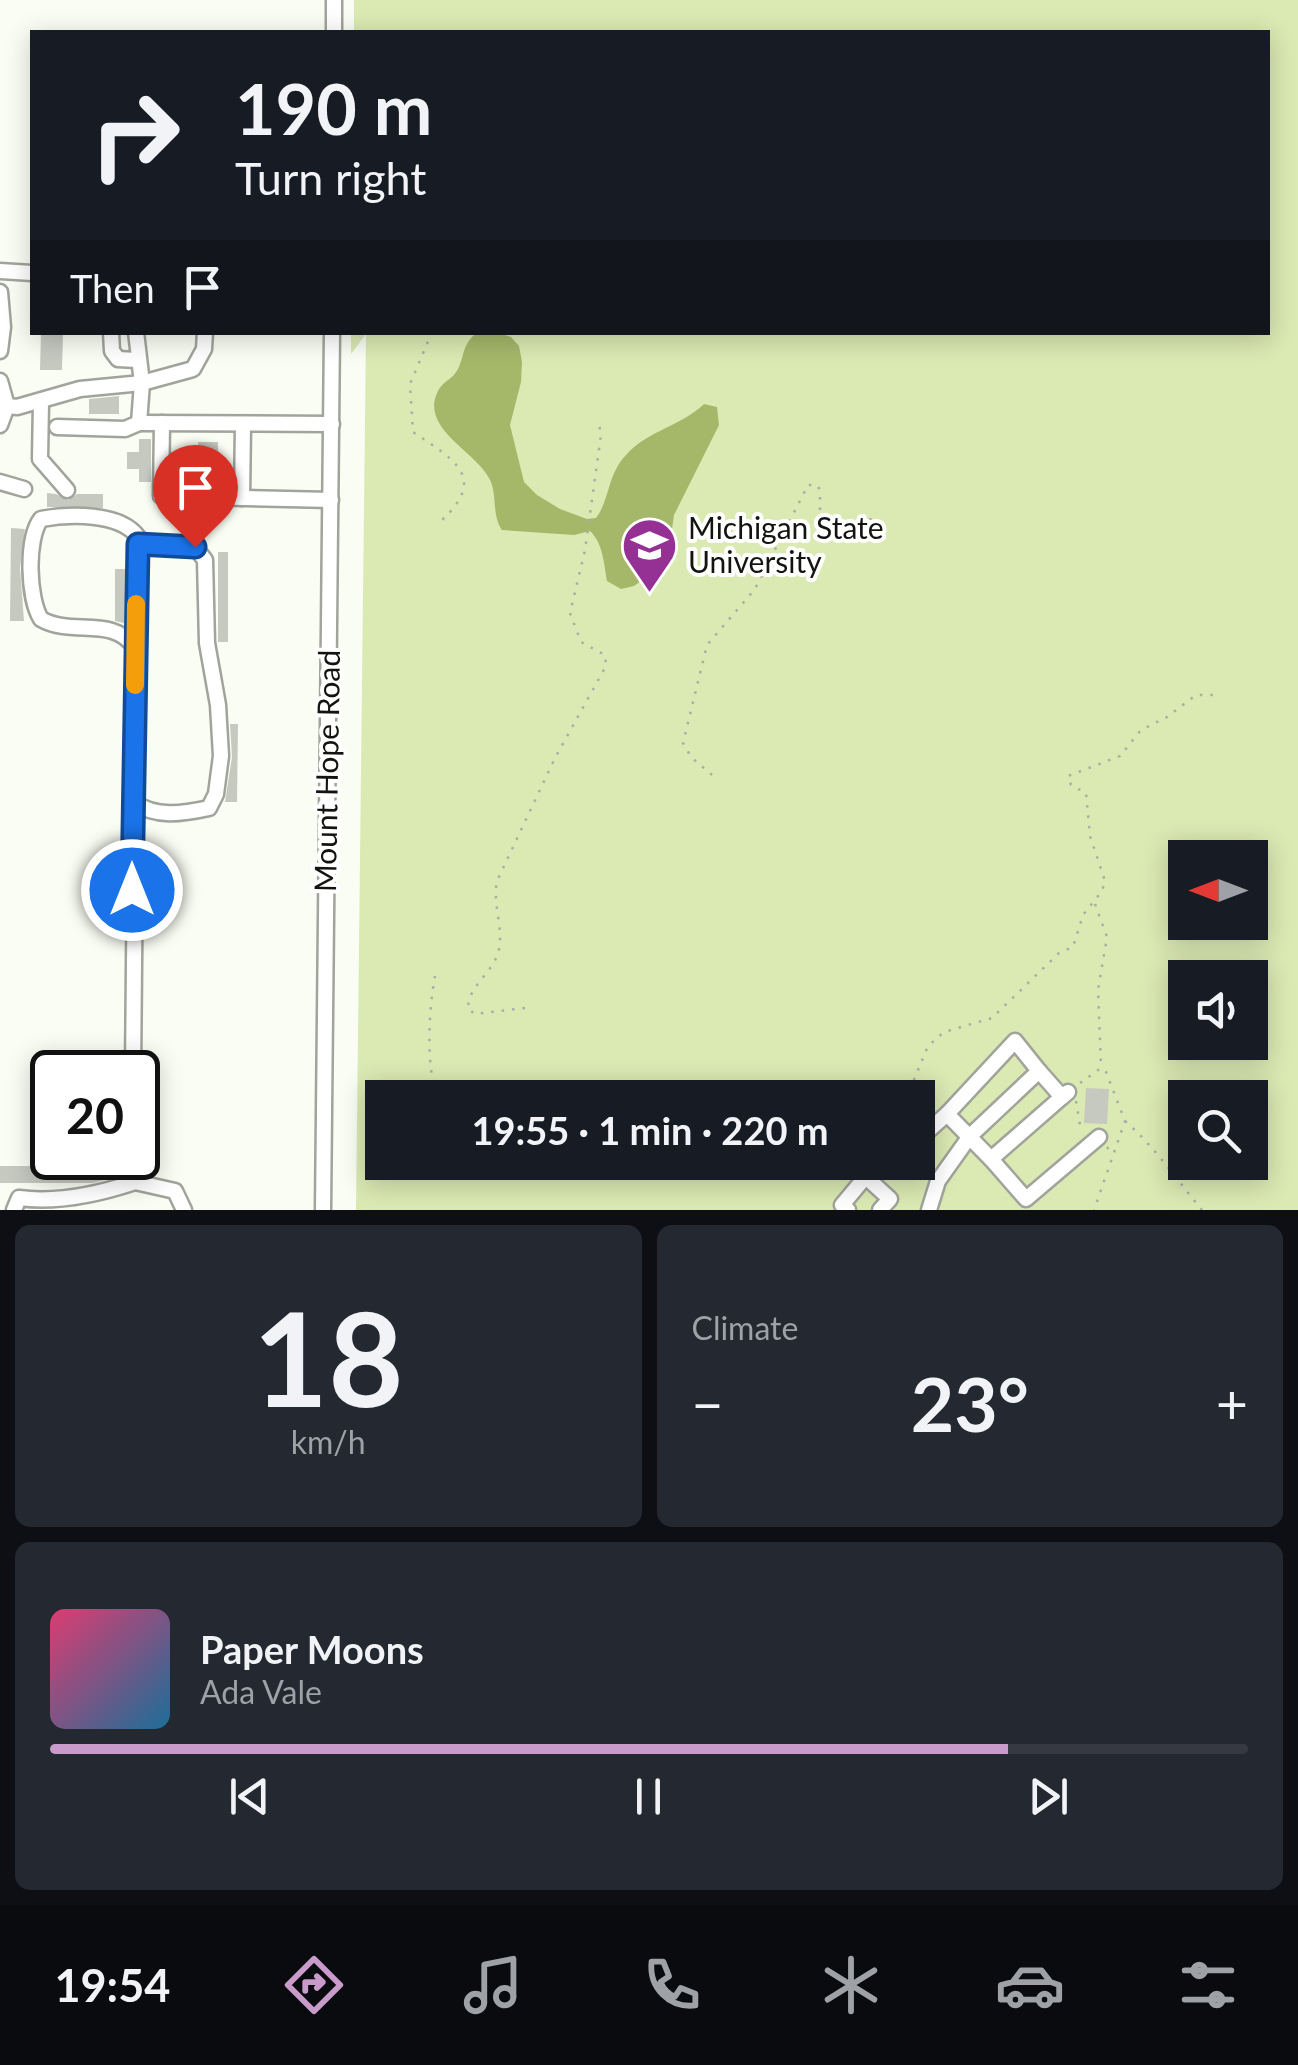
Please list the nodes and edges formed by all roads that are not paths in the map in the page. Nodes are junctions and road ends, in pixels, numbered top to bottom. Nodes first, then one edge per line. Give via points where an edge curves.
1 (334, 0) edge
2 (334, 30) edge
3 (0, 272) edge
4 (30, 273) edge
5 (0, 292) edge
6 (111, 335) edge
7 (136, 335) edge
8 (205, 335) edge
9 (332, 335) edge
10 (0, 351) edge
11 (137, 360) junction
12 (0, 381) edge
13 (142, 383) junction
14 (41, 402) junction
15 (7, 406) junction
16 (139, 422) junction
17 (162, 423) junction
18 (243, 424) junction
19 (332, 424) junction
20 (0, 425) edge
21 (58, 427) dead end
22 (0, 482) edge
23 (24, 489) dead end
24 (67, 490) dead end
25 (242, 498) junction
26 (331, 500) junction
27 (138, 544) junction
28 (136, 648) junction
29 (134, 802) junction
30 (132, 1050) edge
31 (1039, 1071) junction
32 (947, 1114) junction
33 (935, 1125) edge
34 (970, 1136) junction
35 (1099, 1138) road end
36 (991, 1159) junction
37 (863, 1180) edge
38 (869, 1180) edge
39 (135, 1182) joint
40 (932, 1208) edge
41 (14, 1210) edge
42 (184, 1210) edge
43 (323, 1210) edge
44 (848, 1210) edge
45 (880, 1210) edge

1 - 2 street
3 - 4 street
5 - 10 street
6 - 11 street via 118,359
7 - 11 street
8 - 13 street via 193,369
9 - 19 street, Mount Hope Road
11 - 13 street
12 - 15 street
13 - 14 street via 80,389
13 - 16 street
14 - 15 street
14 - 24 street via 40,458
15 - 20 street
16 - 17 street
16 - 21 street via 124,429
17 - 18 street
17 - 25 street via 162,496
18 - 19 street
18 - 25 street
19 - 26 street, Mount Hope Road
22 - 23 street
25 - 26 street
26 - 43 street, Mount Hope Road
27 - 28 street
27 - 28 street via 121,521 41,519 34,529 32,567 32,600 41,619 66,628 112,629
27 - 29 street via 195,547 205,560 204,612 221,756 209,808 148,812
28 - 29 street
29 - 30 street
31 - 32 street via 1015,1041
31 - 34 street
31 - 36 street via 1065,1094
32 - 33 street
32 - 34 street
34 - 36 street
34 - 40 street via 938,1181
35 - 36 street via 1026,1198
37 - 44 street via 842,1204
38 - 45 street via 890,1198
39 - 41 street via 46,1201 19,1198
39 - 42 street via 175,1192

